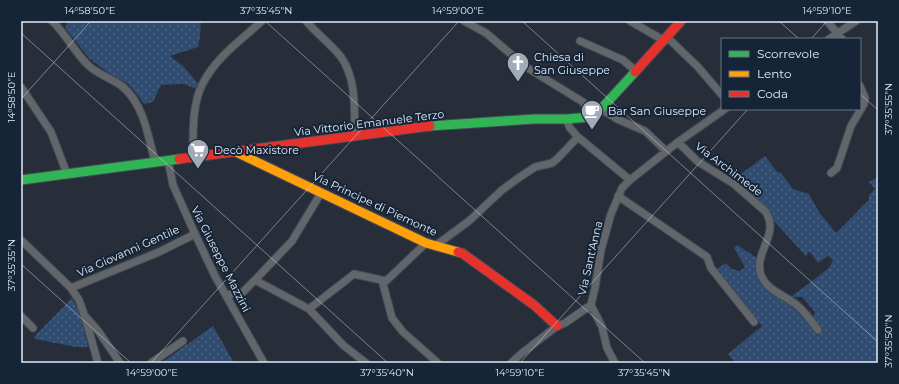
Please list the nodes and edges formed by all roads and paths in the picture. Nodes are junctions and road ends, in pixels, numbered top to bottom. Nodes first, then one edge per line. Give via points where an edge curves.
1 (52, 21) edge
2 (306, 21) edge
3 (464, 21) edge
4 (630, 21) edge
5 (681, 21) edge
6 (828, 21) edge
7 (856, 21) edge
8 (259, 22) edge
9 (840, 36) edge
10 (663, 40) junction
11 (580, 41) dead end
12 (636, 71) junction
13 (21, 87) edge
14 (861, 88) edge
15 (721, 93) edge
16 (601, 108) junction
17 (861, 109) edge
18 (724, 110) edge
19 (860, 110) edge
20 (591, 117) junction
21 (566, 119) junction
22 (354, 136) junction
23 (578, 138) junction
24 (678, 142) junction
25 (666, 151) junction
26 (236, 152) junction
27 (193, 157) junction
28 (168, 160) junction
29 (155, 162) junction
30 (831, 173) dead end
31 (67, 174) junction
32 (21, 180) edge
33 (630, 180) junction
34 (321, 193) junction
35 (618, 196) junction
36 (195, 234) junction
37 (21, 240) edge
38 (426, 243) junction
39 (436, 246) junction
40 (255, 280) junction
41 (382, 280) junction
42 (71, 288) junction
43 (226, 295) junction
44 (591, 305) junction
45 (309, 310) junction
46 (21, 316) edge
47 (85, 317) junction
48 (754, 322) dead end
49 (557, 326) junction
50 (33, 328) dead end
51 (818, 330) dead end
52 (183, 341) dead end
53 (98, 363) edge
54 (120, 363) edge
55 (151, 363) edge
56 (264, 363) edge
57 (366, 363) edge
58 (438, 363) edge
59 (511, 363) edge
60 (615, 363) edge

1 - 29 street via 90,66 122,86 134,98 146,127
2 - 22 street via 340,56 350,75
3 - 20 street via 486,33 526,67 583,102
4 - 10 street
5 - 10 street
6 - 9 street
7 - 9 street
8 - 27 street via 219,59 202,85 193,122
10 - 12 street
10 - 15 street via 670,40
11 - 12 street via 623,60
12 - 16 street
13 - 31 street via 51,132
14 - 17 street via 866,98
16 - 20 street
16 - 25 street via 617,119 645,131
18 - 24 street, Via Sant'Anna
19 - 30 street via 851,126 837,168
20 - 21 street, Via Vittorio Emanuele Terzo
21 - 22 street, Via Vittorio Emanuele Terzo via 437,126
21 - 23 street
22 - 26 street, Via Vittorio Emanuele Terzo
23 - 33 street
23 - 39 street via 557,159 535,167 502,190
24 - 25 street, Via Sant'Anna
24 - 51 street, Via Archimede via 697,161 734,184 765,211 771,230 760,259 761,275 768,287 798,306
25 - 33 street, Via Sant'Anna
26 - 27 street, Via Vittorio Emanuele Terzo
26 - 34 street, Via Principe di Piemonte
27 - 28 street, Via Vittorio Emanuele Terzo
28 - 29 street, Via Vittorio Emanuele Terzo
28 - 36 street, Via Giuseppe Mazzini via 173,185
29 - 31 street, Via Vittorio Emanuele Terzo
31 - 32 street, Via Vittorio Emanuele Terzo
33 - 35 street, Via Sant'Anna
34 - 38 street, Via Principe di Piemonte
34 - 40 street via 292,241
35 - 44 street, Via Sant'Anna via 601,250
35 - 48 street via 707,257 711,268
36 - 42 street, Via Giovanni Gentile via 159,252
36 - 43 street, Via Giuseppe Mazzini
37 - 42 street
38 - 39 street, Via Principe di Piemonte
38 - 41 street via 386,281
39 - 49 street, Via Principe di Piemonte via 462,253 534,305
40 - 43 street via 243,292
40 - 45 street
41 - 45 street via 354,274
41 - 58 street via 392,318 403,332
42 - 47 street
43 - 56 street, Via Giuseppe Mazzini
44 - 49 street, Via Sant'Anna
44 - 60 street
45 - 57 street via 343,345
46 - 50 street
47 - 53 street
47 - 54 street via 99,332
49 - 59 street, Via Sant'Anna
52 - 55 street

